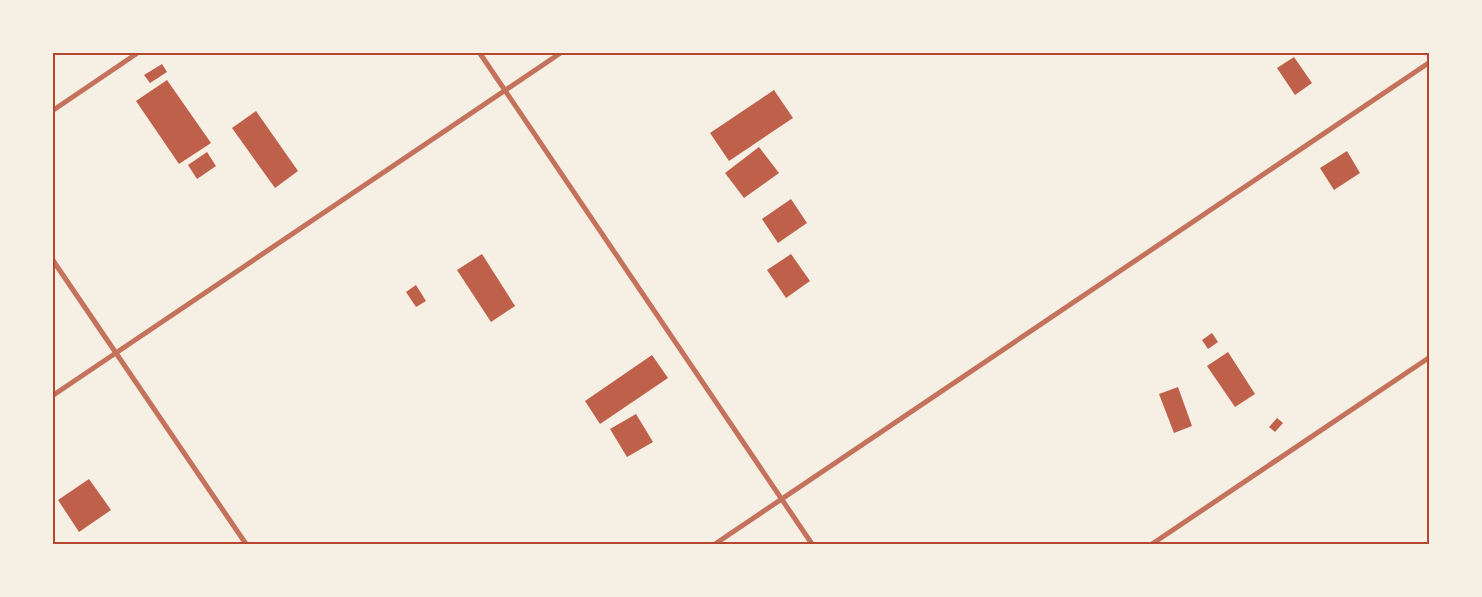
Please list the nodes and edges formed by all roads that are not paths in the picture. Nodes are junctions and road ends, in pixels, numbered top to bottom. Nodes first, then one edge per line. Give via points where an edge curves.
1 (139, 52) edge
2 (479, 52) edge
3 (562, 52) edge
4 (1430, 62) edge
5 (505, 91) junction
6 (52, 111) edge
7 (52, 259) edge
8 (116, 353) junction
9 (1430, 358) edge
10 (52, 396) edge
11 (781, 500) junction
12 (246, 544) edge
13 (715, 544) edge
14 (812, 544) edge
15 (1152, 544) edge

1 - 6 street
2 - 5 street
3 - 5 street
4 - 11 street
5 - 8 street
5 - 11 street
7 - 8 street
8 - 10 street
8 - 12 street
9 - 15 street
11 - 13 street
11 - 14 street

